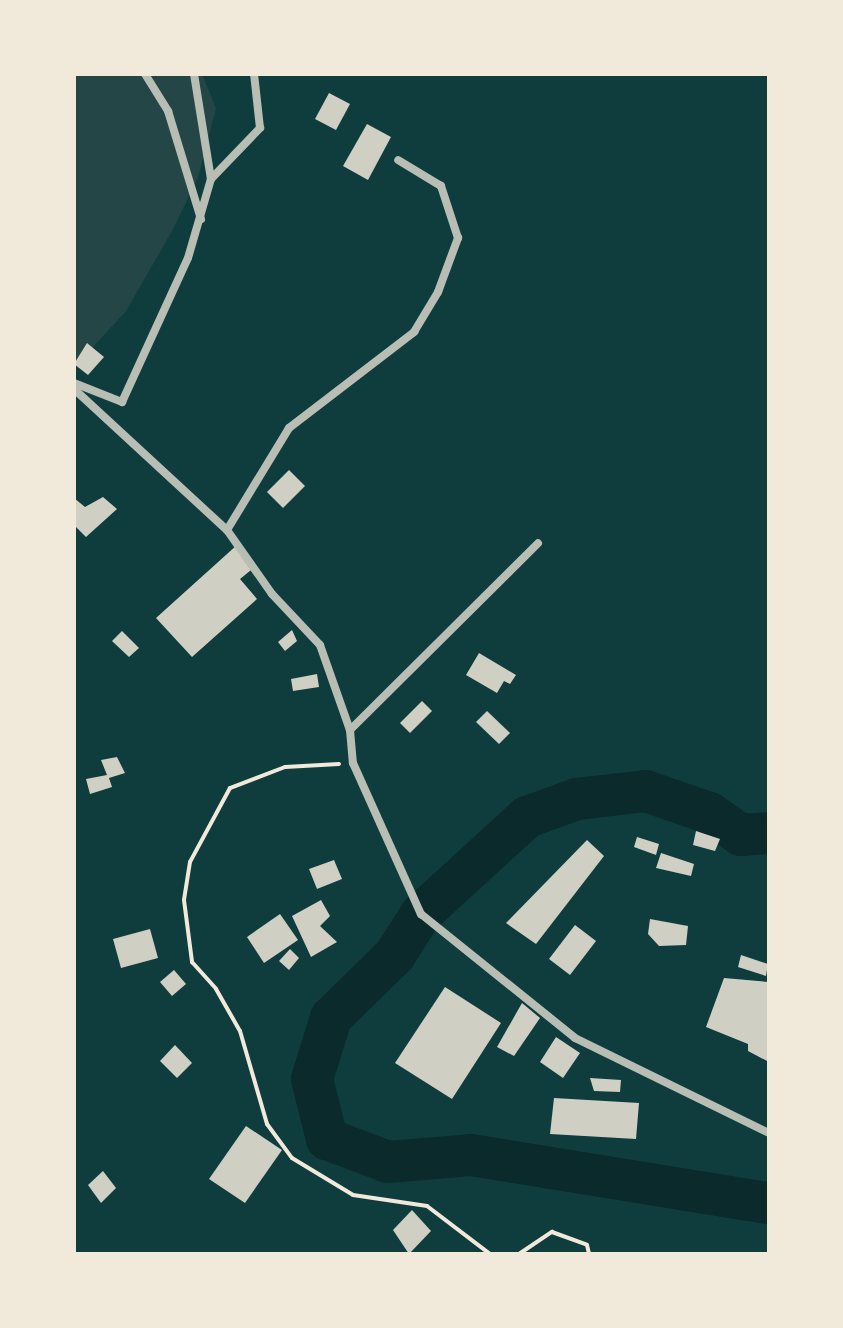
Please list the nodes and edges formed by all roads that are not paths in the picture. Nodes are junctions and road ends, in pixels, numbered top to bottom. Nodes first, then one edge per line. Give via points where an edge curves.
1 (145, 74) edge
2 (194, 74) edge
3 (254, 74) edge
4 (398, 160) dead end
5 (211, 179) junction
6 (202, 220) junction
7 (74, 386) edge
8 (227, 530) junction
9 (538, 543) dead end
10 (350, 730) junction
11 (769, 1133) edge

1 - 6 street via 168,111
2 - 5 street
3 - 5 street via 260,128
4 - 8 street via 441,186 458,238 438,292 414,332 289,428
5 - 6 street
6 - 7 street via 122,402
7 - 8 street
8 - 10 street via 272,594 320,645
9 - 10 street
10 - 11 street via 353,763 421,914 575,1038

